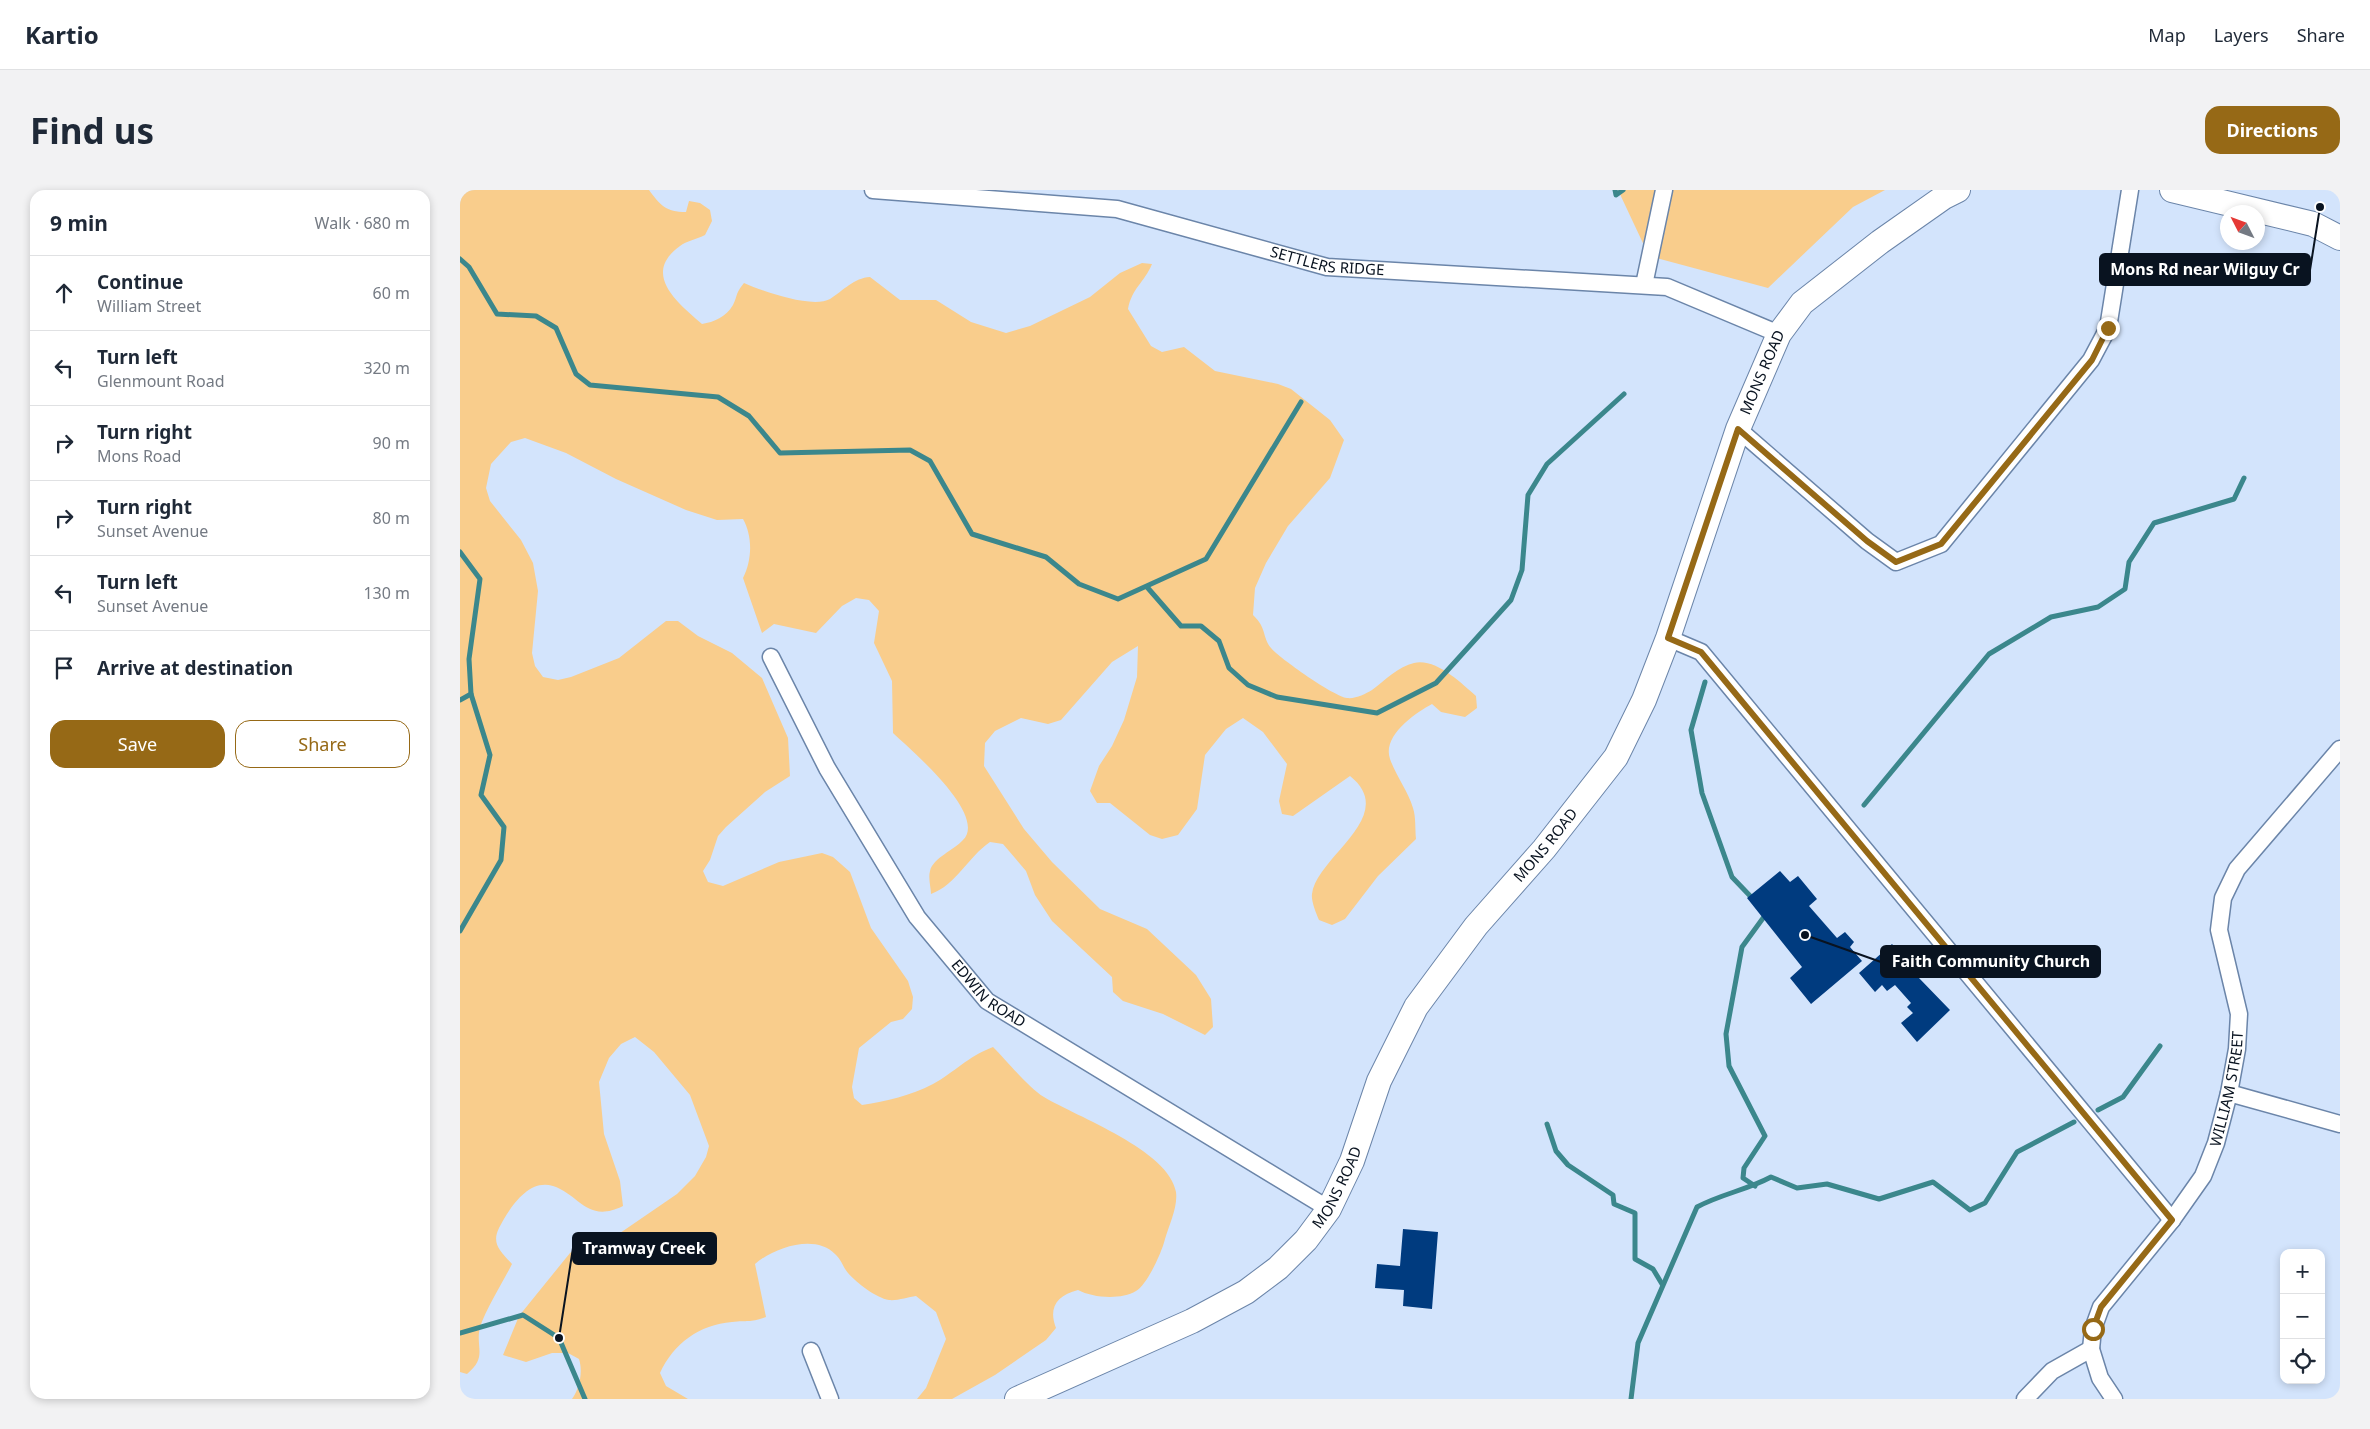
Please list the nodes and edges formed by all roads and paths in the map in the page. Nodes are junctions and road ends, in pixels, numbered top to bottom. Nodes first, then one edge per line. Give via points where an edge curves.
1 (872, 190) edge
2 (1664, 190) edge
3 (1958, 190) edge
4 (2130, 190) edge
5 (2172, 190) edge
6 (2232, 197) edge
7 (2340, 238) edge
8 (1644, 285) junction
9 (1779, 334) junction
10 (1738, 429) junction
11 (1668, 638) junction
12 (771, 657) dead end
13 (2340, 749) edge
14 (2229, 1093) junction
15 (2340, 1124) edge
16 (1329, 1209) junction
17 (2172, 1220) junction
18 (2091, 1349) junction
19 (811, 1351) dead end
20 (830, 1399) edge
21 (1017, 1399) edge
22 (2025, 1399) edge
23 (2114, 1399) edge

1 - 8 street, SETTLERS RIDGE via 1117,209 1327,266
2 - 8 street
3 - 9 main road, MONS ROAD via 1880,242 1802,303
4 - 10 street via 2108,328 2092,360 1941,544 1896,562 1867,541
5 - 6 main road
6 - 7 main road via 2313,224
8 - 9 street, SETTLERS RIDGE via 1667,287
9 - 10 main road, MONS ROAD
10 - 11 main road, MONS ROAD
11 - 16 main road, MONS ROAD via 1644,700 1616,757 1544,849 1476,926 1416,1007 1379,1081 1352,1161
11 - 17 street via 1701,652
12 - 16 street, EDWIN ROAD via 827,768 917,917 987,1001
13 - 14 street, WILLIAM STREET via 2237,869 2223,898 2219,930 2239,1014
14 - 15 street
14 - 17 street, WILLIAM STREET via 2216,1143 2203,1176
16 - 21 main road, MONS ROAD via 1278,1268 1246,1292 1192,1321
17 - 18 street, WILLIAM STREET via 2101,1307 2093,1329
18 - 22 street via 2052,1372
18 - 23 street via 2100,1378
19 - 20 street

